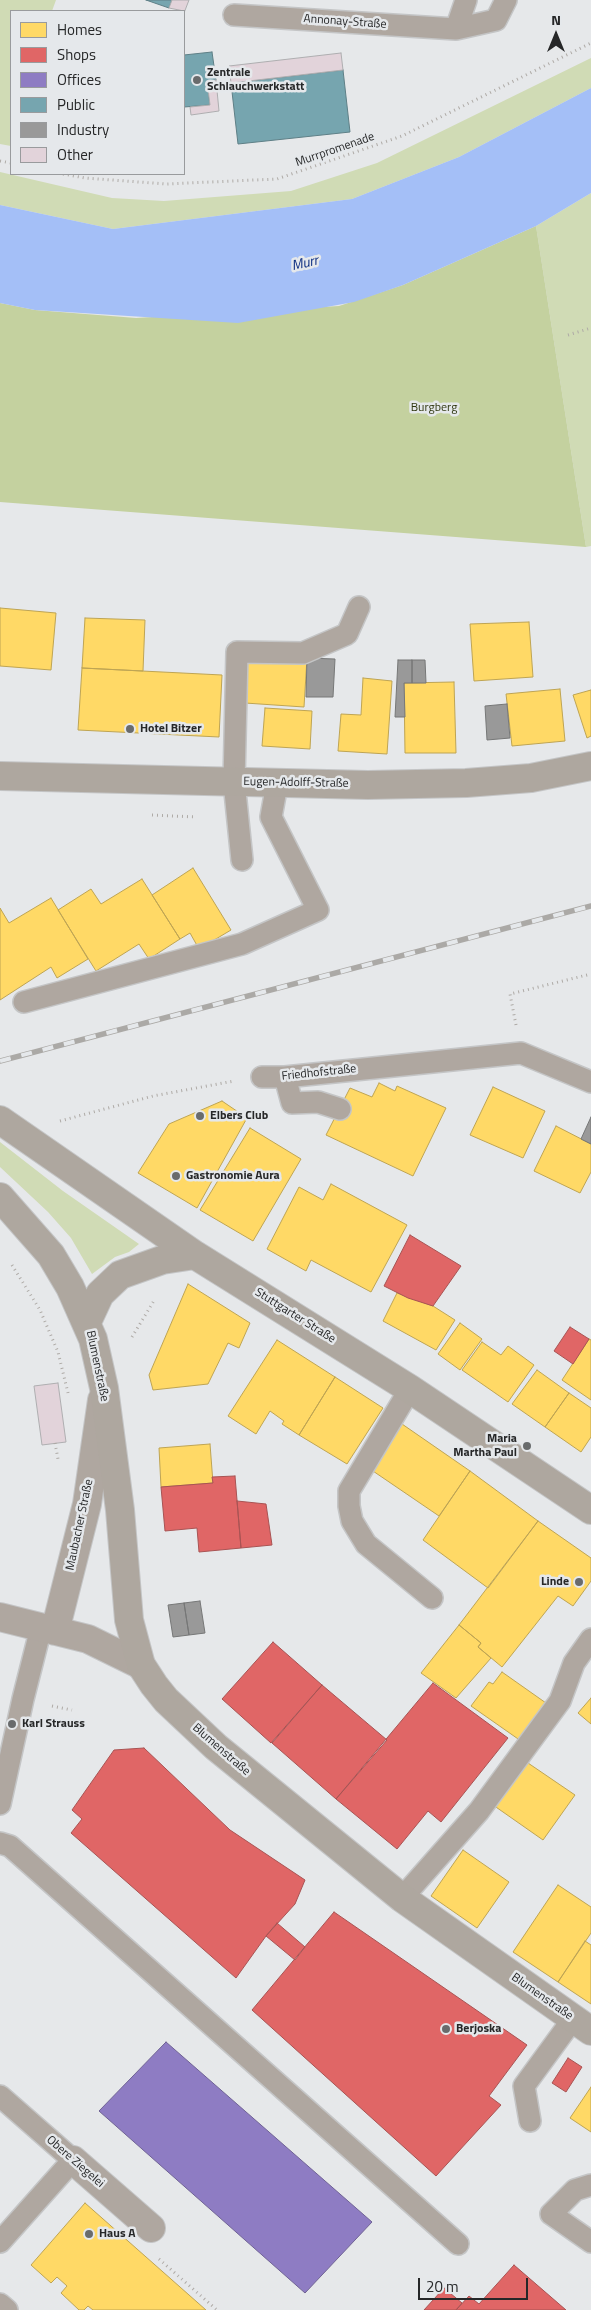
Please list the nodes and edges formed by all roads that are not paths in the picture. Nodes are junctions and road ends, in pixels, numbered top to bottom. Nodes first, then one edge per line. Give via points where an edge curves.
1 (466, 0) edge
2 (506, 0) edge
3 (234, 15) dead end
4 (456, 29) junction
5 (359, 607) dead end
6 (591, 766) edge
7 (0, 776) edge
8 (234, 782) junction
9 (277, 784) junction
10 (242, 860) dead end
11 (24, 1002) dead end
12 (262, 1077) road end
13 (285, 1077) junction
14 (591, 1082) edge
15 (340, 1109) dead end
16 (0, 1120) edge
17 (0, 1196) edge
18 (195, 1255) junction
19 (87, 1322) junction
20 (104, 1388) junction
21 (410, 1389) junction
22 (591, 1510) edge
23 (432, 1598) dead end
24 (0, 1617) edge
25 (48, 1630) junction
26 (591, 1639) edge
27 (141, 1665) junction
28 (0, 1804) edge
29 (0, 1843) edge
30 (402, 1898) junction
31 (582, 2025) edge
32 (0, 2096) edge
33 (530, 2121) dead end
34 (73, 2160) junction
35 (591, 2185) edge
36 (151, 2228) road end
37 (0, 2242) edge
38 (591, 2242) edge
39 (458, 2244) dead end
40 (0, 2304) edge
41 (6, 2310) edge

1 - 4 lane
2 - 4 lane, Annonay-Straße via 496,20
3 - 4 lane, Annonay-Straße
5 - 8 lane via 347,634 303,653 237,652
6 - 9 street, Eugen-Adolff-Straße via 531,778 466,783
7 - 8 street, Eugen-Adolff-Straße
8 - 9 street, Eugen-Adolff-Straße
8 - 10 lane
9 - 11 lane via 271,817 318,910 242,944
12 - 13 lane, Friedhofstraße
13 - 14 lane, Friedhofstraße via 387,1059 487,1047 520,1053
13 - 15 lane via 292,1104 318,1102
16 - 18 street, Stuttgarter Straße
17 - 19 street, Blumenstraße via 50,1255
18 - 19 street, Blumenstraße via 162,1260 120,1275 100,1294
18 - 21 street, Stuttgarter Straße
19 - 20 street, Blumenstraße
20 - 25 street, Maubacher Straße via 87,1504
20 - 27 street, Blumenstraße via 120,1510 129,1620
21 - 22 street, Stuttgarter Straße
21 - 23 lane via 349,1490 349,1506 352,1520 366,1544
24 - 25 street
25 - 27 street via 88,1639
25 - 28 lane via 23,1699
26 - 30 lane via 574,1663 560,1701 479,1811
27 - 30 street, Blumenstraße via 166,1700 216,1747
29 - 39 lane via 10,1846 220,2023 292,2104
30 - 31 street, Blumenstraße
31 - 33 lane via 524,2086
32 - 34 lane, Obere Ziegelei
34 - 36 street, Obere Ziegelei
34 - 37 lane
35 - 38 lane via 575,2190 551,2214
40 - 41 lane

